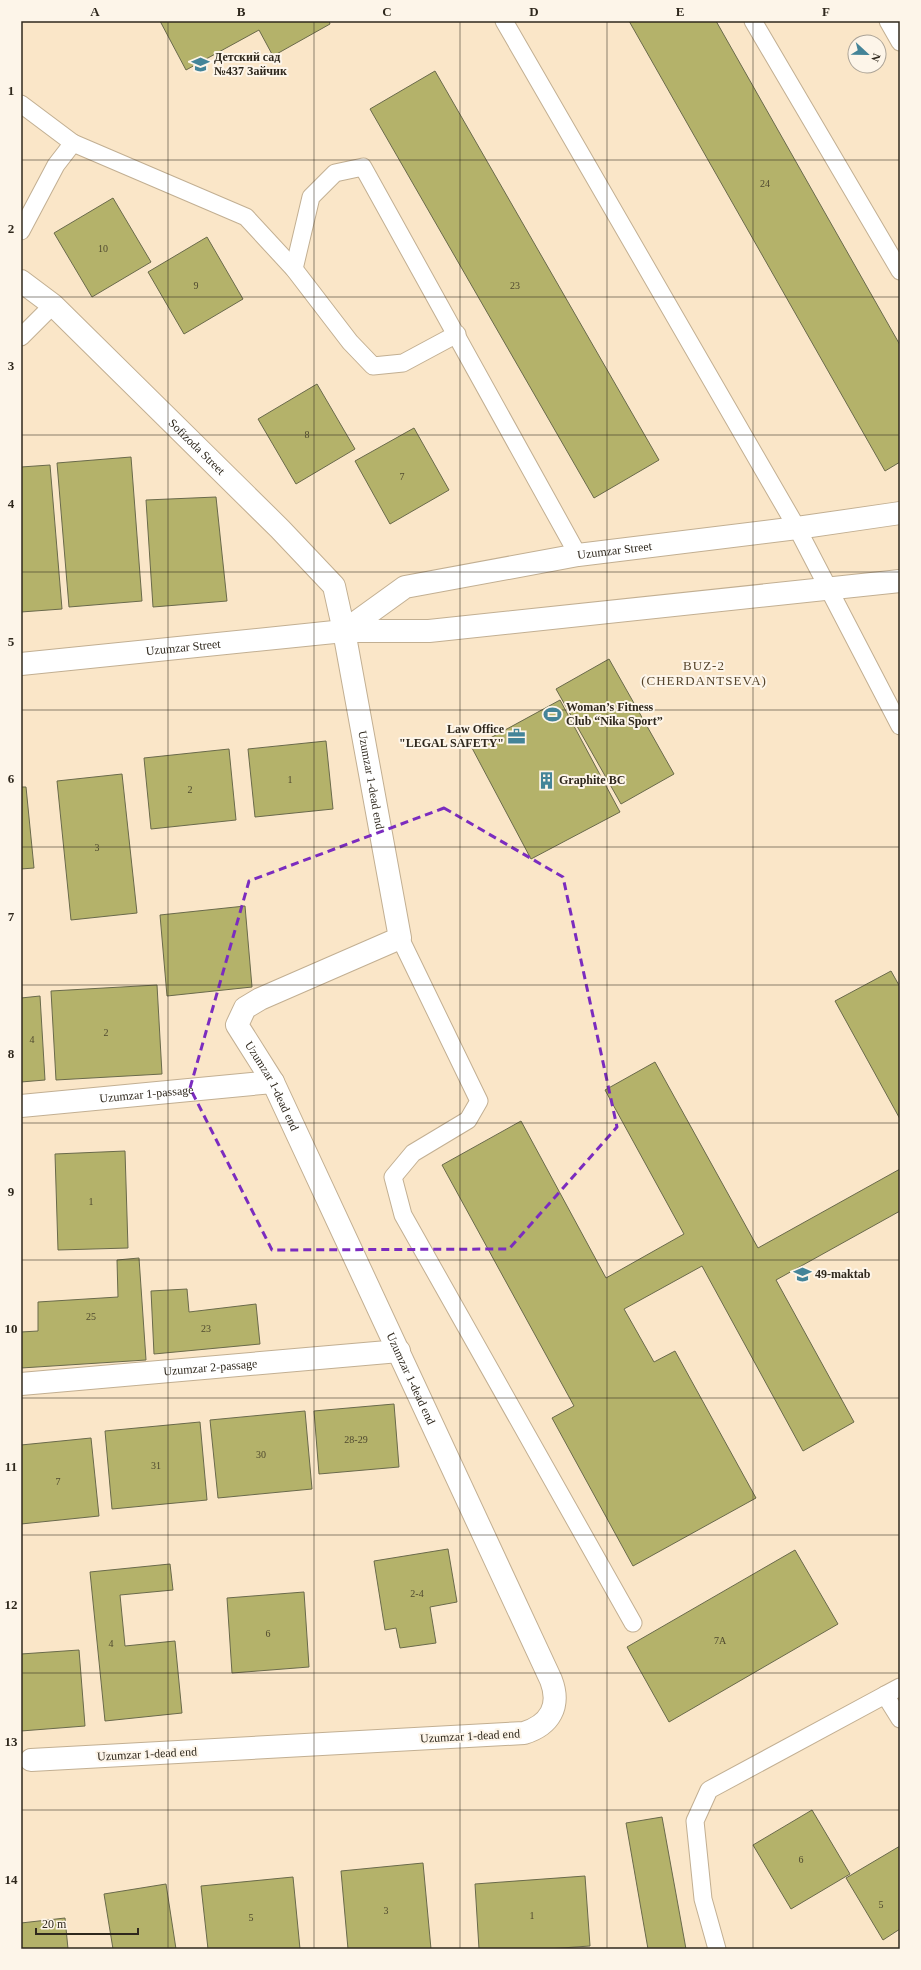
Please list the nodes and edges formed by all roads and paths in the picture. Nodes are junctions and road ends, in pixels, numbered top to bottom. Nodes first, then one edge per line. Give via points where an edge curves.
1 (504, 21) edge
2 (752, 21) edge
3 (888, 21) edge
4 (900, 42) edge
5 (21, 104) edge
6 (73, 143) junction
7 (21, 231) edge
8 (294, 268) junction
9 (900, 271) edge
10 (21, 281) edge
11 (53, 305) junction
12 (457, 334) junction
13 (21, 337) edge
14 (900, 513) edge
15 (797, 528) junction
16 (578, 555) junction
17 (900, 581) edge
18 (829, 589) junction
19 (344, 631) junction
20 (21, 664) edge
21 (900, 726) edge
22 (400, 938) junction
23 (273, 1082) junction
24 (21, 1106) edge
25 (399, 1350) junction
26 (21, 1384) edge
27 (633, 1623) dead end
28 (893, 1691) edge
29 (900, 1719) edge
30 (31, 1760) dead end
31 (717, 1949) edge

1 - 15 lane
2 - 9 lane
3 - 4 lane
5 - 6 lane
6 - 7 lane via 56,165
6 - 8 lane via 246,217
8 - 12 lane via 350,342 373,366 403,363
8 - 12 lane via 311,197 335,173 363,167
10 - 11 street, Sofizoda Street
11 - 13 lane
11 - 19 street, Sofizoda Street via 280,529 334,586
12 - 16 lane
14 - 15 street, Uzumzаr Street
15 - 16 street, Uzumzаr Street
15 - 18 lane
16 - 19 street, Uzumzаr Street via 405,587
17 - 18 street, Uzumzаr Street
18 - 19 street, Uzumzаr Street via 429,631
18 - 21 lane
19 - 20 street, Uzumzаr Street
19 - 22 street, Uzumzаr 1-dead end
22 - 23 street, Uzumzаr 1-dead end via 260,999 245,1008 237,1025
22 - 27 lane via 479,1101 468,1120 413,1153 392,1177 403,1216
23 - 24 street, Uzumzаr 1-passage
23 - 25 street, Uzumzаr 1-dead end
25 - 26 street, Uzumzаr 2-passage
25 - 30 street, Uzumzаr 1-dead end via 552,1680 556,1696 552,1712 541,1726 524,1733
28 - 29 lane
28 - 31 lane via 709,1790 695,1821 703,1899

